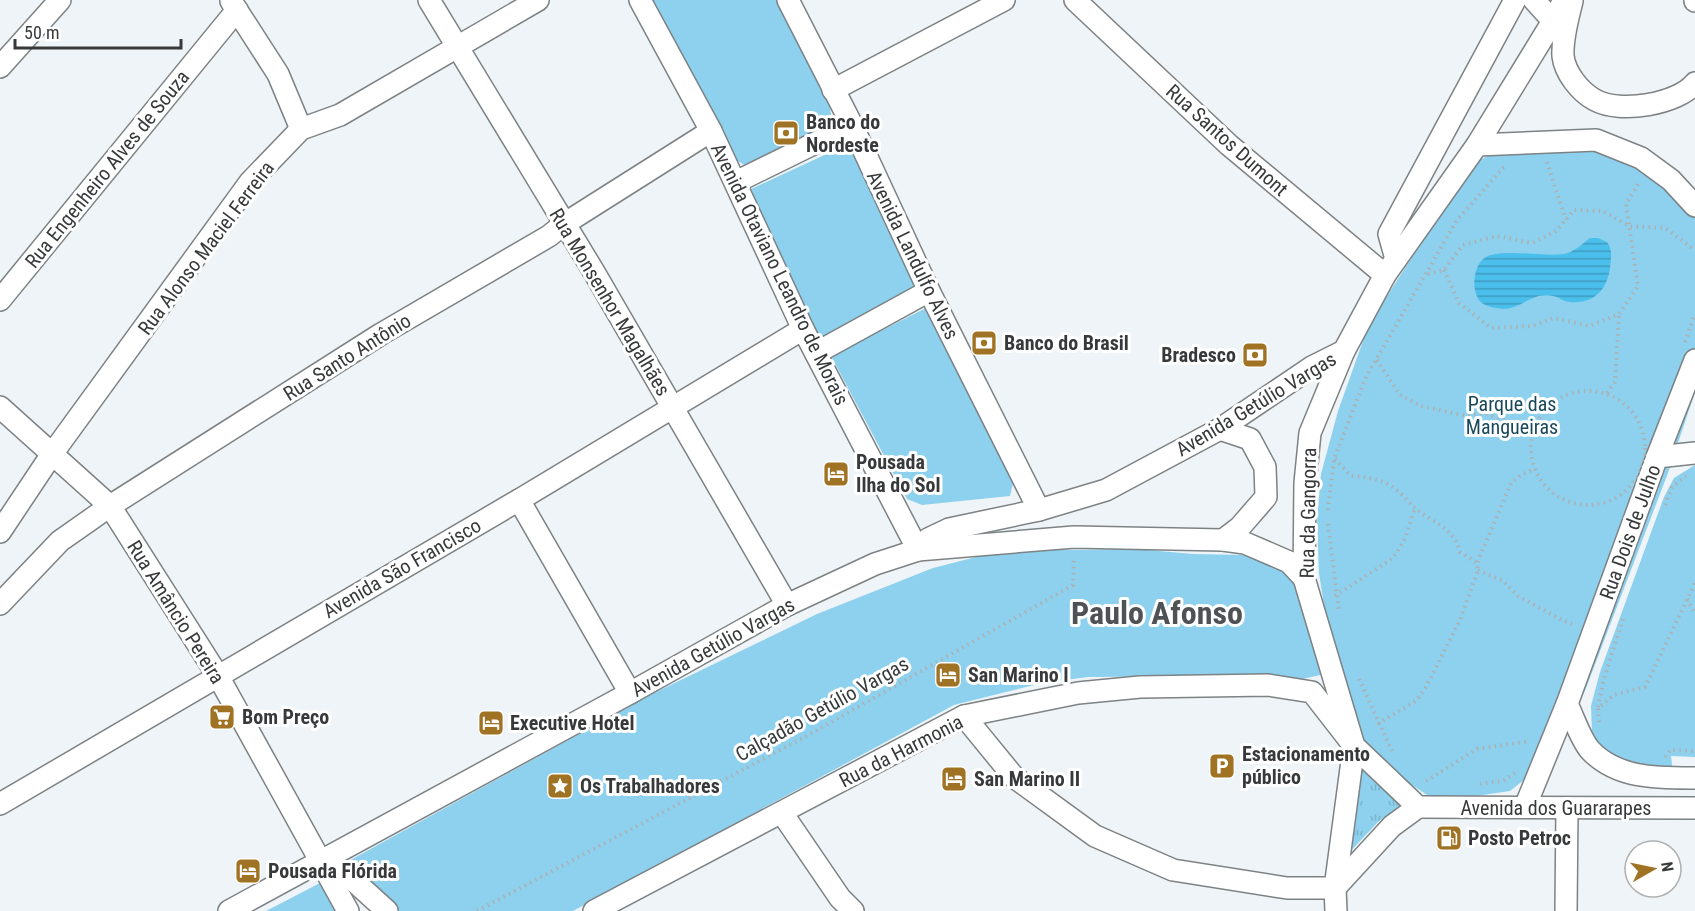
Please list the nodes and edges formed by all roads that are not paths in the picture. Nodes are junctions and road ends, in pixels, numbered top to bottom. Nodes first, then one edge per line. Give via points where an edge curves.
1 (60, 0) edge
2 (429, 0) edge
3 (538, 0) edge
4 (640, 0) edge
5 (788, 0) edge
6 (1004, 0) edge
7 (1075, 0) edge
8 (1515, 0) edge
9 (1534, 0) edge
10 (1563, 0) edge
11 (1572, 0) edge
12 (234, 5) edge
13 (1553, 21) junction
14 (458, 47) junction
15 (0, 67) edge
16 (1695, 83) edge
17 (833, 90) junction
18 (852, 125) junction
19 (301, 129) junction
20 (711, 131) junction
21 (1477, 145) junction
22 (736, 182) junction
23 (1695, 206) edge
24 (564, 224) junction
25 (1390, 267) junction
26 (929, 291) junction
27 (0, 300) edge
28 (803, 329) junction
29 (1344, 351) junction
30 (816, 353) junction
31 (1691, 364) edge
32 (0, 407) edge
33 (672, 408) junction
34 (1220, 429) junction
35 (52, 454) junction
36 (1650, 457) junction
37 (1693, 463) edge
38 (519, 500) junction
39 (110, 506) junction
40 (1039, 510) junction
41 (0, 532) edge
42 (1223, 540) junction
43 (918, 550) junction
44 (1304, 578) junction
45 (0, 604) edge
46 (787, 605) junction
47 (218, 676) junction
48 (630, 693) junction
49 (1567, 704) junction
50 (963, 716) junction
51 (1354, 746) junction
52 (1695, 778) edge
53 (0, 804) edge
54 (1418, 807) junction
55 (1525, 807) junction
56 (1567, 808) junction
57 (1695, 808) edge
58 (782, 813) junction
59 (321, 863) junction
60 (1335, 888) junction
61 (596, 910) edge
62 (229, 911) edge
63 (348, 911) edge
64 (387, 911) edge
65 (853, 911) edge
66 (1336, 911) edge
67 (1566, 911) edge

1 - 15 street
2 - 14 street, Rua Monsenhor Magalhães
3 - 14 street, Rua Alonso Maciel Ferreira
4 - 20 street, Avenida Otaviano Leandro de Morais
5 - 17 street, Avenida Landulfo Alves
6 - 17 street
7 - 25 street, Rua Santos Dumont via 1229,145
8 - 25 street via 1389,234
9 - 13 street
10 - 13 street, Avenida Getúlio Vargas
11 - 16 street via 1563,57 1573,81 1595,100 1624,107 1656,103 1688,91
12 - 19 street via 278,74
12 - 27 street, Rua Engenheiro Alves de Souza
13 - 21 street, Avenida Getúlio Vargas
14 - 19 street, Rua Alonso Maciel Ferreira via 340,115
14 - 24 street, Rua Monsenhor Magalhães
17 - 18 street, Avenida Landulfo Alves
18 - 22 street
18 - 26 street, Avenida Landulfo Alves
19 - 35 street, Rua Alonso Maciel Ferreira via 250,182
20 - 22 street, Avenida Otaviano Leandro de Morais
20 - 24 street, Rua Santo Antônio
21 - 23 street via 1596,140 1641,158 1671,180
21 - 25 street, Avenida Getúlio Vargas
22 - 28 street, Avenida Otaviano Leandro de Morais
24 - 33 street, Rua Monsenhor Magalhães
24 - 39 street, Rua Santo Antônio via 381,334
25 - 29 street, Avenida Getúlio Vargas
26 - 30 street
26 - 40 street, Avenida Landulfo Alves
28 - 30 street, Avenida Otaviano Leandro de Morais
28 - 33 street, Avenida São Francisco
29 - 34 street, Avenida Getúlio Vargas via 1312,367
29 - 44 street, Rua da Gangorra via 1310,433
30 - 43 street, Avenida Otaviano Leandro de Morais
31 - 36 street, Rua Dois de Julho
32 - 35 street, Rua Amâncio Pereira
33 - 38 street, Avenida São Francisco
33 - 46 street, Rua Monsenhor Magalhães
34 - 40 street, Avenida Getúlio Vargas via 1106,490
34 - 42 street via 1250,439 1265,467 1266,497
35 - 39 street, Rua Amâncio Pereira
35 - 41 street, Rua Alonso Maciel Ferreira
36 - 37 street
36 - 49 street, Rua Dois de Julho
38 - 47 street, Avenida São Francisco
38 - 48 street
39 - 45 street, Rua Santo Antônio via 60,541
39 - 47 street, Rua Amâncio Pereira
40 - 43 street, Avenida Getúlio Vargas via 949,529 927,539
42 - 43 street, Avenida Getúlio Vargas via 1074,537
42 - 44 street, Avenida Getúlio Vargas via 1245,543 1289,562
43 - 46 street, Avenida Getúlio Vargas via 875,564
44 - 51 street, Rua da Gangorra
46 - 48 street, Avenida Getúlio Vargas
47 - 53 street, Avenida São Francisco
47 - 59 street, Rua Amâncio Pereira
48 - 59 street, Avenida Getúlio Vargas
49 - 52 street, Avenida dos Guararapes via 1589,748 1610,767 1648,777
49 - 55 street, Rua Dois de Julho
50 - 51 street, Rua da Harmonia via 1078,693 1140,687 1268,685 1312,692
50 - 58 street, Rua da Harmonia
50 - 60 street via 1014,777 1095,836 1173,870 1287,888
51 - 54 street, Rua da Gangorra
51 - 60 street, Rua da Gangorra
54 - 55 street, Avenida dos Guararapes
54 - 60 street via 1392,826
55 - 56 street, Avenida dos Guararapes
56 - 57 street, Avenida dos Guararapes
56 - 67 street
58 - 61 street, Rua da Harmonia
58 - 65 street
59 - 62 street, Avenida Getúlio Vargas
59 - 63 street, Rua Amâncio Pereira
59 - 64 street via 344,871
60 - 66 street, Rua da Gangorra

